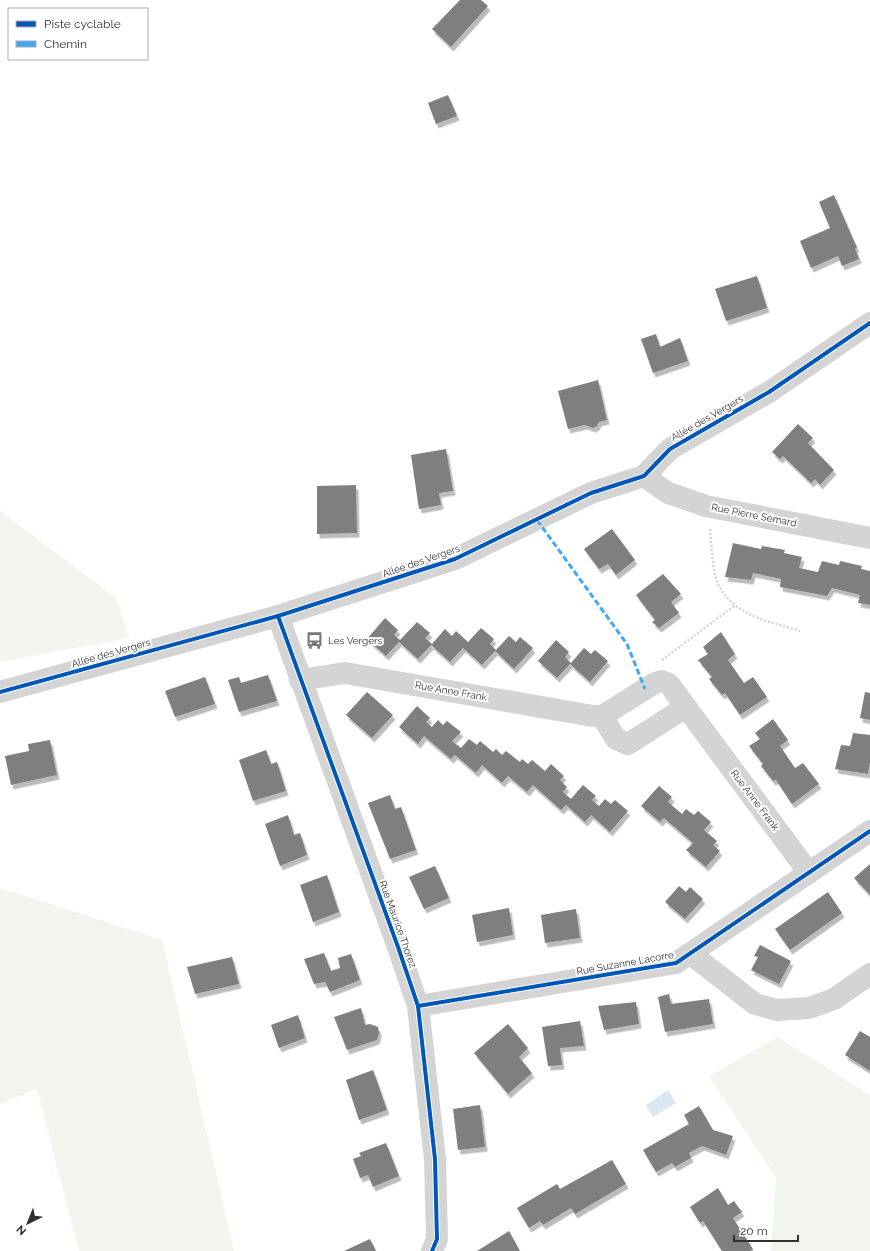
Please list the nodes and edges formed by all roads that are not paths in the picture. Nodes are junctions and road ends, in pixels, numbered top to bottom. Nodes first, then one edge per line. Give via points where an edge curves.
1 (870, 323) edge
2 (644, 476) junction
3 (870, 538) edge
4 (278, 616) junction
5 (300, 680) junction
6 (0, 692) edge
7 (686, 708) junction
8 (602, 716) junction
9 (870, 831) edge
10 (810, 873) junction
11 (691, 954) junction
12 (870, 974) edge
13 (418, 1006) junction
14 (432, 1251) edge

1 - 2 street, Allée des Vergers via 769,392 670,449
2 - 3 street, Rue Pierre Sémard via 668,493 706,506
2 - 4 street, Allée des Vergers via 591,493 456,559
4 - 5 street, Rue Maurice Thorez
4 - 6 street, Allée des Vergers
5 - 8 street, Rue Anne Frank via 346,673
5 - 13 street, Rue Maurice Thorez
7 - 8 street, Rue Anne Frank via 669,684 662,681
7 - 8 street via 628,744 616,739
7 - 10 street, Rue Anne Frank
9 - 10 street, Rue Suzanne Lacorre
10 - 11 street, Rue Suzanne Lacorre
11 - 12 street via 755,1004 777,1010 809,1008 828,1002
11 - 13 street, Rue Suzanne Lacorre via 676,963
13 - 14 street, Rue Maurice Thorez via 434,1159 437,1239

